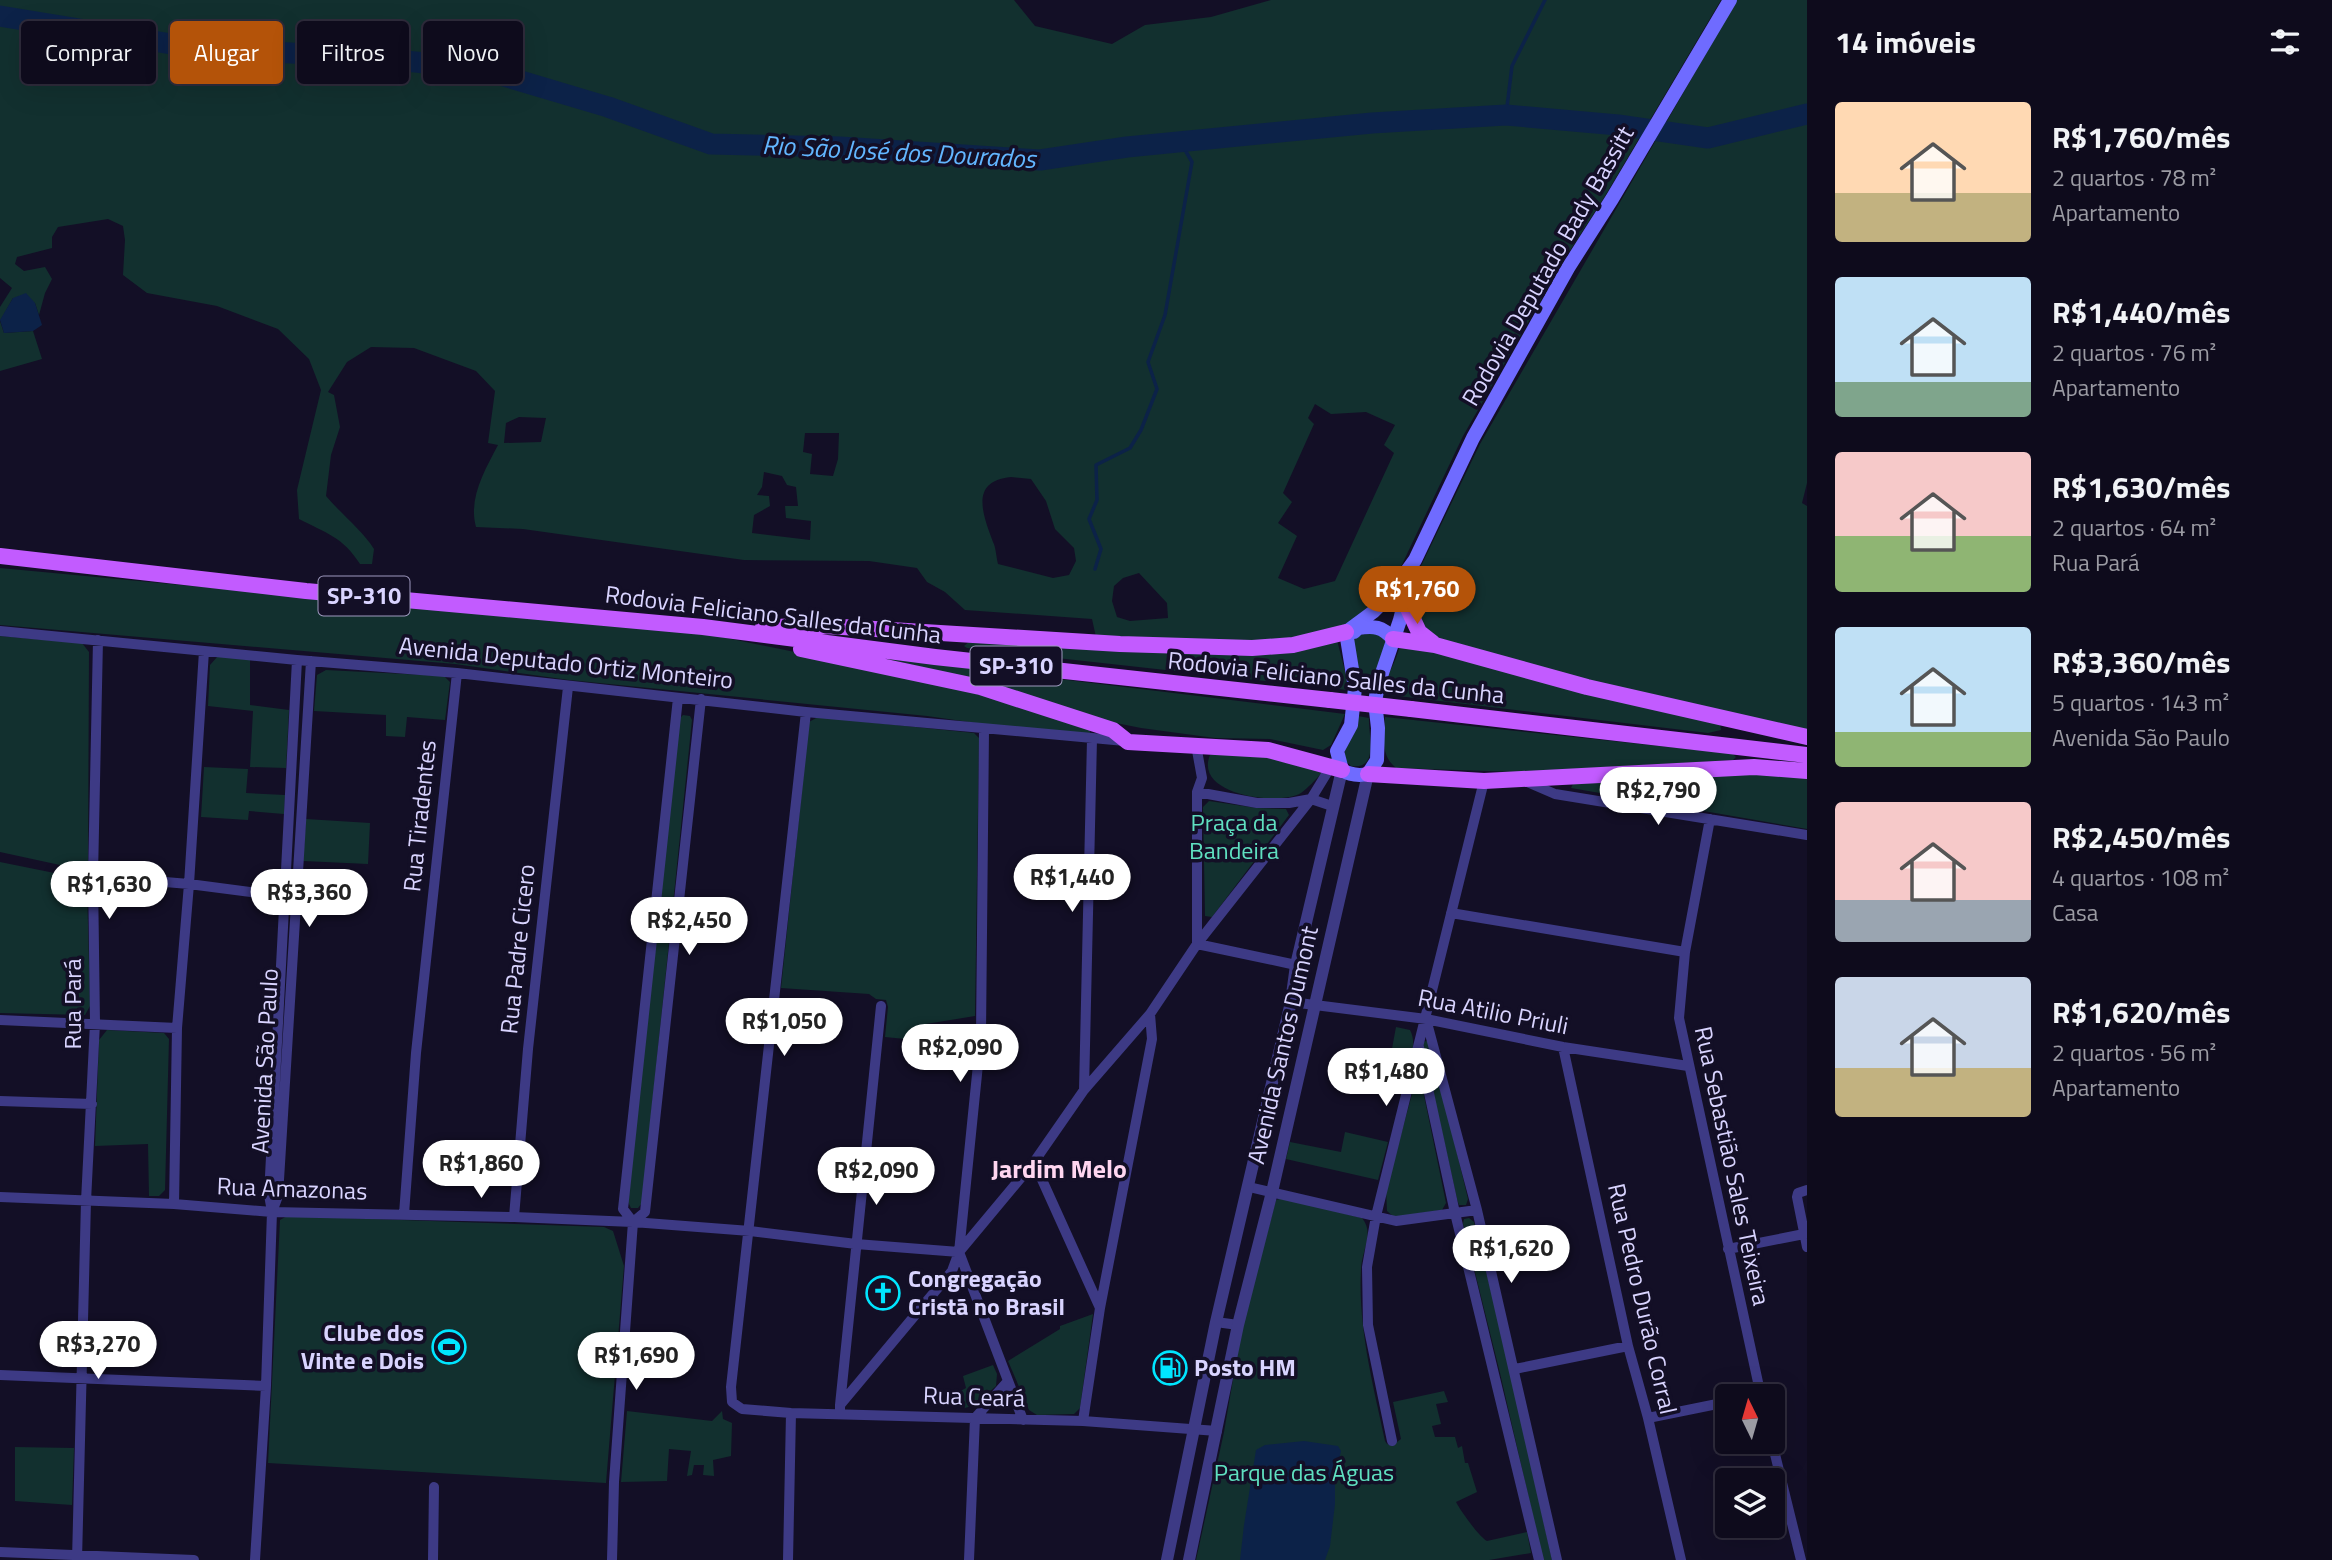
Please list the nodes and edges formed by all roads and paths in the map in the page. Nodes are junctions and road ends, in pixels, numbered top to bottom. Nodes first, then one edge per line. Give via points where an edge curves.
1 (1730, 0) edge
2 (0, 558) edge
3 (1415, 560) junction
4 (1405, 602) junction
5 (703, 627) junction
6 (0, 631) edge
7 (1351, 635) junction
8 (1393, 639) junction
9 (98, 640) junction
10 (1435, 645) junction
11 (204, 651) junction
12 (297, 660) junction
13 (311, 661) junction
14 (457, 673) junction
15 (568, 687) junction
16 (678, 698) junction
17 (701, 699) junction
18 (806, 712) junction
19 (984, 730) junction
20 (1807, 737) edge
21 (1092, 739) junction
22 (1128, 742) junction
23 (1196, 745) junction
24 (1807, 755) edge
25 (1337, 762) junction
26 (1807, 771) edge
27 (1368, 774) junction
28 (1520, 779) junction
29 (1484, 781) junction
30 (1197, 792) junction
31 (1311, 799) junction
32 (1332, 806) junction
33 (1710, 819) junction
34 (1807, 835) edge
35 (93, 876) junction
36 (190, 884) junction
37 (289, 897) junction
38 (1451, 913) junction
39 (1197, 944) junction
40 (1685, 952) junction
41 (1296, 965) junction
42 (1291, 1002) junction
43 (881, 1006) dead end
44 (1313, 1006) junction
45 (1150, 1014) junction
46 (0, 1020) edge
47 (1426, 1020) junction
48 (95, 1023) junction
49 (177, 1028) junction
50 (1418, 1045) junction
51 (1563, 1048) junction
52 (1688, 1066) junction
53 (1084, 1090) junction
54 (0, 1101) edge
55 (92, 1104) junction
56 (1034, 1162) junction
57 (1249, 1187) junction
58 (1272, 1192) junction
59 (1802, 1192) edge
60 (0, 1197) edge
61 (86, 1200) junction
62 (174, 1204) junction
63 (1477, 1210) junction
64 (272, 1212) junction
65 (1455, 1213) junction
66 (404, 1214) junction
67 (1376, 1216) junction
68 (514, 1217) junction
69 (632, 1222) junction
70 (750, 1231) junction
71 (1804, 1234) junction
72 (856, 1244) junction
73 (1807, 1247) edge
74 (1728, 1249) junction
75 (959, 1252) junction
76 (1100, 1308) junction
77 (1216, 1322) junction
78 (1238, 1325) junction
79 (1628, 1346) junction
80 (1515, 1369) junction
81 (0, 1375) edge
82 (83, 1380) junction
83 (1008, 1381) junction
84 (1755, 1384) edge
85 (266, 1386) junction
86 (1715, 1404) edge
87 (840, 1410) junction
88 (791, 1413) junction
89 (975, 1418) junction
90 (1648, 1418) junction
91 (1023, 1420) junction
92 (1083, 1421) junction
93 (1194, 1428) junction
94 (1217, 1431) junction
95 (1392, 1441) dead end
96 (1775, 1454) edge
97 (434, 1488) dead end
98 (0, 1552) edge
99 (77, 1557) edge
100 (194, 1560) edge
101 (254, 1560) edge
102 (433, 1560) edge
103 (612, 1560) edge
104 (788, 1560) edge
105 (969, 1560) edge
106 (1167, 1560) edge
107 (1189, 1560) edge
108 (1539, 1560) edge
109 (1557, 1560) edge
110 (1681, 1560) edge
111 (1801, 1560) edge

1 - 3 main road, Rodovia Deputado Bady Bassitt via 1568,268 1473,438
2 - 5 main road, Rodovia Feliciano Salles da Cunha / SP-310
3 - 4 main road, Rodovia Deputado Bady Bassitt
3 - 7 main road, Rodovia Deputado Bady Bassitt
4 - 8 main road, Rodovia Deputado Bady Bassitt
4 - 10 main road via 1419,632
5 - 7 main road via 826,626 1252,648
5 - 22 main road via 980,688 1113,730
5 - 24 main road, Rodovia Feliciano Salles da Cunha / SP-310, bridge
6 - 9 street, Avenida Deputado Ortiz Monteiro
7 - 8 main road via 1373,626
7 - 25 main road via 1354,705
8 - 10 main road
8 - 27 main road, Rodovia Deputado Bady Bassitt via 1375,702 1377,760
9 - 11 street, Avenida Deputado Ortiz Monteiro
9 - 35 street, Rua Pará
10 - 20 main road via 1587,687
11 - 12 street, Avenida Deputado Ortiz Monteiro
11 - 36 street
12 - 13 street, Avenida Deputado Ortiz Monteiro
12 - 37 street, Avenida São Paulo
13 - 14 street, Avenida Deputado Ortiz Monteiro
13 - 37 street, Avenida São Paulo
14 - 15 street, Avenida Deputado Ortiz Monteiro
14 - 66 street, Rua Tiradentes via 415,1053
15 - 16 street, Avenida Deputado Ortiz Monteiro
15 - 68 street, Rua Padre Cicero
16 - 17 street, Avenida Deputado Ortiz Monteiro
16 - 69 street via 623,1209
17 - 18 street, Avenida Deputado Ortiz Monteiro
17 - 69 street via 645,1212
18 - 19 street, Avenida Deputado Ortiz Monteiro
18 - 70 street
19 - 21 street, Avenida Deputado Ortiz Monteiro
19 - 75 street via 981,1035
21 - 22 street, Avenida Deputado Ortiz Monteiro
21 - 53 street
22 - 23 main road
23 - 25 main road via 1268,750
23 - 30 street via 1202,778
25 - 27 main road via 1347,774
25 - 31 street
25 - 32 street, Avenida Santos Dumont
26 - 28 main road via 1754,766
27 - 29 main road
27 - 44 street, Avenida Santos Dumont
28 - 29 main road
28 - 33 street via 1555,794
29 - 38 street
30 - 31 street via 1257,803
30 - 39 street
31 - 32 street
31 - 39 street
32 - 41 street, Avenida Santos Dumont
33 - 34 street
33 - 40 street, Rua Sebastião Sales Teixeira
35 - 36 street
35 - 48 street, Rua Pará
36 - 37 street
36 - 49 street
37 - 64 street, Avenida São Paulo via 278,1196
38 - 40 street
38 - 47 street
39 - 41 street
39 - 45 street
40 - 52 street, Rua Sebastião Sales Teixeira via 1679,1018
41 - 42 street, Avenida Santos Dumont
42 - 44 street, Rua Atilio Priuli
42 - 57 street, Avenida Santos Dumont
43 - 72 street
44 - 47 street, Rua Atilio Priuli
44 - 58 street, Avenida Santos Dumont
45 - 53 street
45 - 76 street via 1152,1039
46 - 48 street
47 - 50 street
47 - 51 street, Rua Atilio Priuli
47 - 63 street
48 - 49 street
48 - 55 street, Rua Pará
49 - 62 street
50 - 65 street
50 - 67 street
51 - 52 street, Rua Atilio Priuli
51 - 79 street, Rua Pedro Durão Corral
52 - 74 street, Rua Sebastião Sales Teixeira
53 - 56 street
54 - 55 street
55 - 61 street, Rua Pará
56 - 75 street
56 - 76 street
57 - 58 street
57 - 77 street, Avenida Santos Dumont
58 - 67 street
58 - 78 street, Avenida Santos Dumont
59 - 71 street
60 - 61 street, Rua Amazonas
61 - 62 street, Rua Amazonas
61 - 82 street, Rua Pará
62 - 64 street, Rua Amazonas
63 - 65 street
63 - 80 street
64 - 66 street, Rua Amazonas
64 - 85 street, Avenida São Paulo
65 - 67 street via 1396,1221
65 - 108 street
66 - 68 street, Rua Amazonas
67 - 95 street via 1367,1267 1368,1325
68 - 69 street, Rua Amazonas
69 - 70 street, Rua Amazonas
69 - 103 street
70 - 72 street, Rua Amazonas
70 - 88 street, Rua Ceará via 732,1402 742,1409
71 - 73 street
71 - 74 street
72 - 75 street, Rua Amazonas
72 - 87 street
74 - 84 street, Rua Sebastião Sales Teixeira
75 - 83 street
75 - 87 street via 952,1271
76 - 92 street
77 - 78 street
77 - 93 street, Avenida Santos Dumont
78 - 94 street, Avenida Santos Dumont
79 - 80 street
79 - 90 street, Rua Pedro Durão Corral
80 - 109 street
81 - 82 street
82 - 85 street
82 - 99 street, Rua Pará
83 - 89 street
83 - 91 street
85 - 101 street, Avenida São Paulo
86 - 90 street
87 - 88 street, Rua Ceará
87 - 89 street, Rua Ceará
88 - 104 street
89 - 91 street, Rua Ceará
89 - 105 street
90 - 110 street, Rua Pedro Durão Corral
91 - 92 street, Rua Ceará
92 - 93 street, Rua Ceará
93 - 94 street, Rua Ceará
93 - 106 street, Avenida Santos Dumont
94 - 107 street, Avenida Santos Dumont
96 - 111 street
97 - 102 street
98 - 99 street
99 - 100 street

